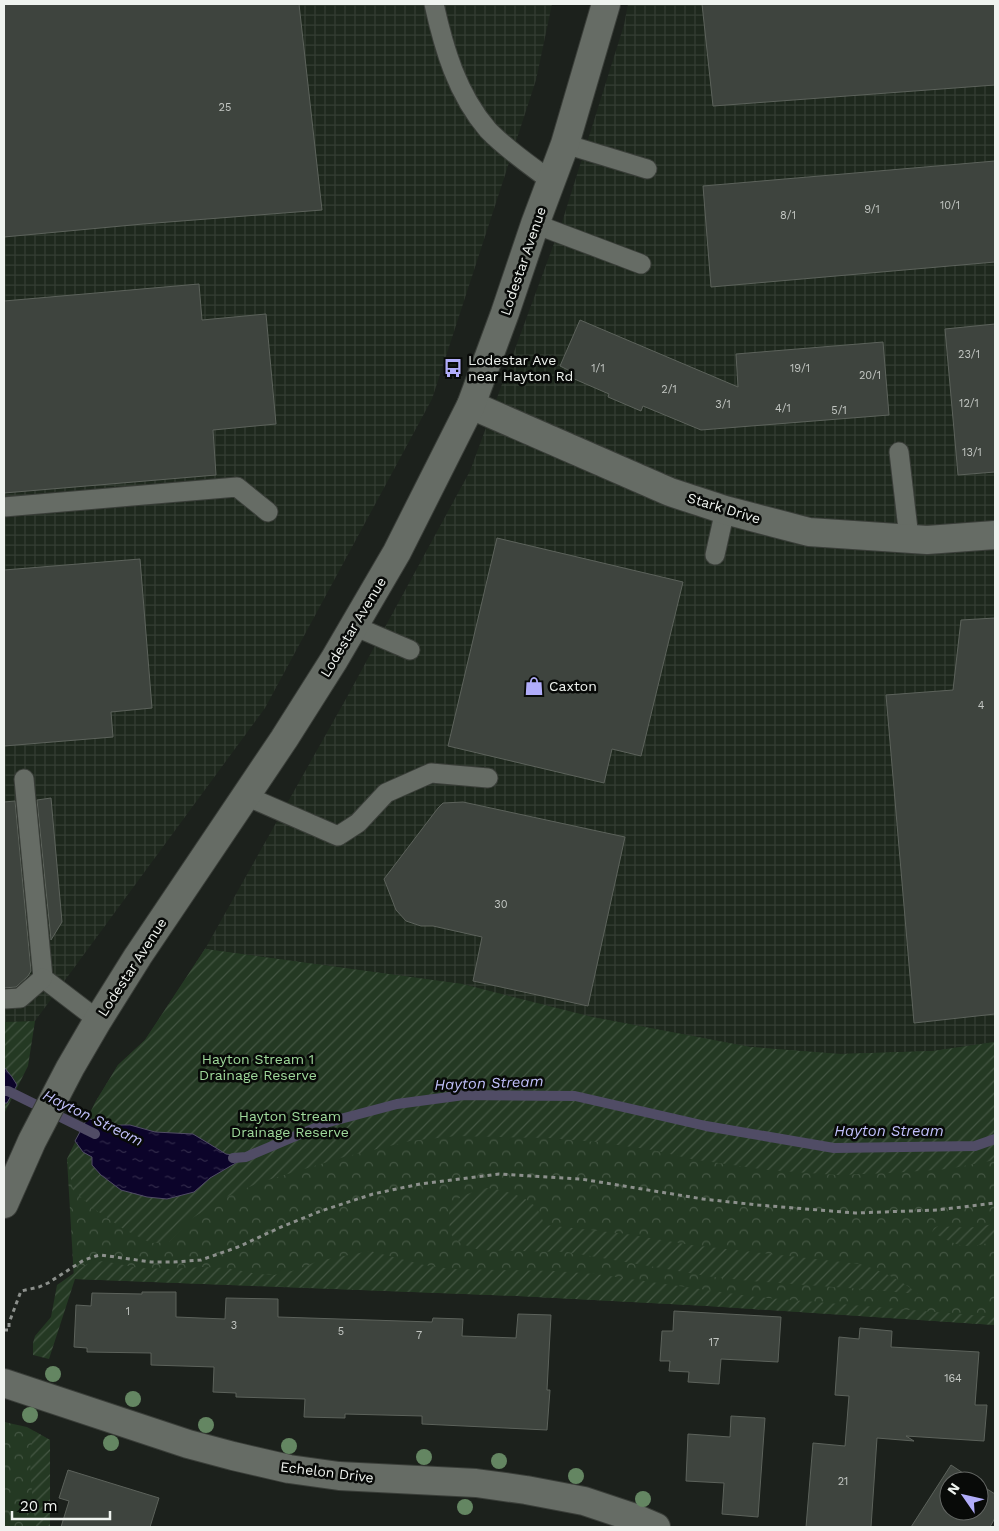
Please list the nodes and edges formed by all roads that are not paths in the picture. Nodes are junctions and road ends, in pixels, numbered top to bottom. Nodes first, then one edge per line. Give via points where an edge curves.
1 (434, 4) edge
2 (606, 4) edge
3 (565, 144) junction
4 (647, 169) dead end
5 (551, 181) junction
6 (535, 224) junction
7 (640, 264) dead end
8 (470, 405) junction
9 (899, 452) dead end
10 (4, 507) edge
11 (725, 510) junction
12 (268, 512) dead end
13 (995, 535) edge
14 (909, 538) junction
15 (715, 555) dead end
16 (354, 626) junction
17 (410, 650) dead end
18 (488, 778) dead end
19 (24, 779) dead end
20 (246, 796) junction
21 (43, 978) junction
22 (4, 998) edge
23 (98, 1020) junction
24 (4, 1204) edge
25 (4, 1383) edge
26 (656, 1527) edge

1 - 5 lane via 443,44 473,111 490,131
2 - 3 street, Lodestar Avenue
3 - 4 lane
3 - 5 street, Lodestar Avenue
5 - 6 street, Lodestar Avenue
6 - 7 lane
6 - 8 street, Lodestar Avenue
8 - 11 street, Stark Drive via 670,492
8 - 16 street, Lodestar Avenue via 398,552
9 - 14 lane
10 - 12 lane via 237,487
11 - 14 street, Stark Drive via 809,532
11 - 15 lane
13 - 14 street, Stark Drive via 927,540
16 - 17 lane
16 - 20 street, Lodestar Avenue
18 - 20 lane via 432,773 386,793 358,822 338,836
19 - 21 lane
20 - 23 street, Lodestar Avenue
21 - 22 lane via 20,998
21 - 23 lane
23 - 24 street, Lodestar Avenue via 32,1141
25 - 26 street, Echelon Drive via 188,1444 289,1469 339,1476 476,1483 526,1490 584,1501

